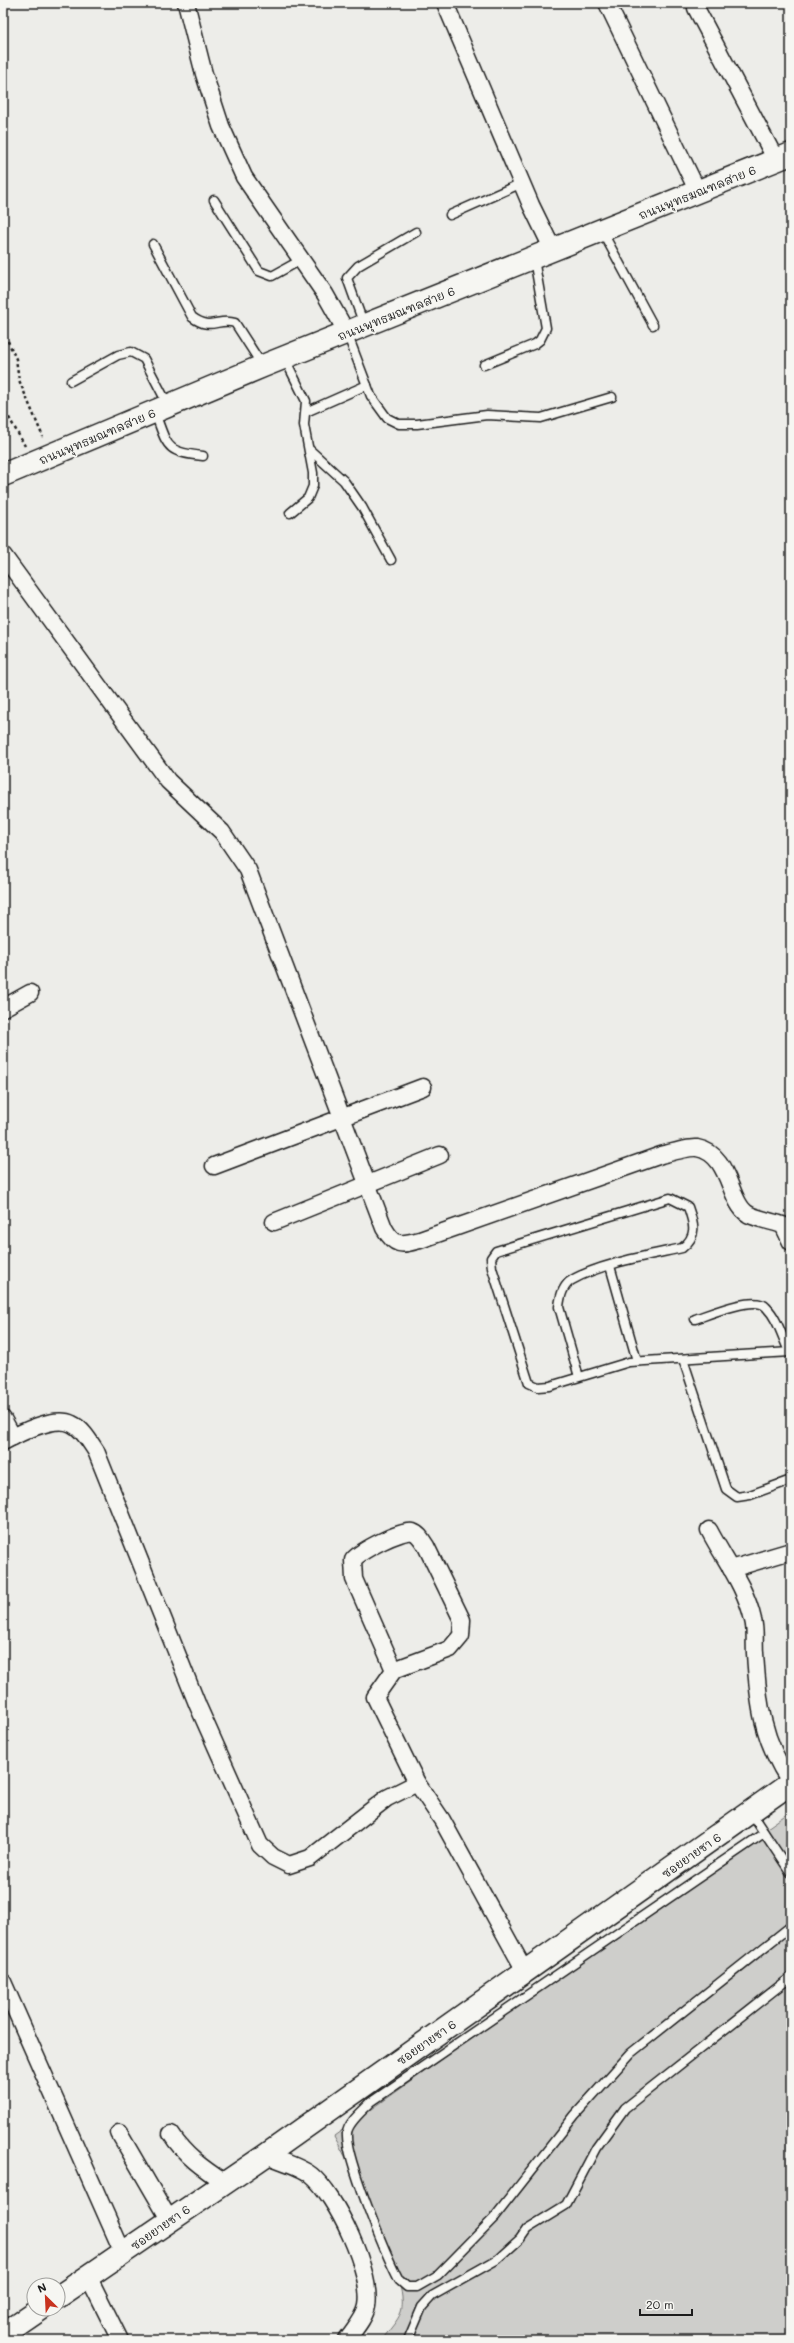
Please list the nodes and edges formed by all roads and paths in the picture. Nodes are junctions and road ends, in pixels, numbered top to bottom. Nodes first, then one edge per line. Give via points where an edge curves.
1 (186, 3) edge
2 (445, 3) edge
3 (607, 3) edge
4 (696, 8) dead end
5 (784, 157) edge
6 (522, 183) junction
7 (698, 192) junction
8 (214, 200) dead end
9 (450, 215) dead end
10 (602, 231) junction
11 (416, 232) dead end
12 (153, 244) dead end
13 (543, 254) junction
14 (301, 260) junction
15 (653, 325) dead end
16 (356, 329) junction
17 (3, 330) edge
18 (284, 358) junction
19 (484, 365) dead end
20 (263, 366) junction
21 (71, 381) dead end
22 (367, 385) junction
23 (612, 397) dead end
24 (3, 407) edge
25 (162, 409) junction
26 (306, 412) junction
27 (310, 450) junction
28 (203, 456) dead end
29 (42, 459) junction
30 (3, 475) edge
31 (290, 513) dead end
32 (3, 555) edge
33 (391, 560) dead end
34 (30, 993) dead end
35 (3, 1008) edge
36 (423, 1087) dead end
37 (344, 1117) junction
38 (440, 1156) dead end
39 (214, 1166) dead end
40 (369, 1185) junction
41 (274, 1222) dead end
42 (791, 1242) edge
43 (610, 1266) junction
44 (695, 1319) dead end
45 (790, 1352) edge
46 (683, 1359) junction
47 (637, 1361) junction
48 (578, 1378) junction
49 (3, 1419) edge
50 (8, 1440) edge
51 (791, 1480) edge
52 (710, 1530) dead end
53 (791, 1551) edge
54 (731, 1569) junction
55 (394, 1670) junction
56 (417, 1783) junction
57 (791, 1783) edge
58 (750, 1813) junction
59 (764, 1833) junction
60 (791, 1873) edge
61 (791, 1926) edge
62 (525, 1971) junction
63 (791, 1977) edge
64 (3, 1982) edge
65 (119, 2133) dead end
66 (171, 2134) dead end
67 (266, 2155) junction
68 (225, 2183) junction
69 (169, 2219) junction
70 (122, 2253) junction
71 (88, 2276) junction
72 (66, 2291) edge
73 (29, 2317) edge
74 (3, 2335) edge
75 (120, 2340) edge
76 (348, 2340) edge
77 (408, 2340) edge

1 - 14 street via 204,74 221,126 244,177
2 - 6 street
3 - 7 street
4 - 5 street
5 - 7 street, ถนนพุทธมณฑลสาย 6
6 - 9 lane
6 - 13 street
7 - 10 street, ถนนพุทธมณฑลสาย 6
8 - 14 lane via 259,271 272,276
10 - 13 street, ถนนพุทธมณฑลสาย 6
10 - 15 lane
11 - 16 lane via 358,266 347,278
12 - 20 lane via 192,316 202,324 229,321 235,323
13 - 16 street, ถนนพุทธมณฑลสาย 6
13 - 19 lane via 546,328 540,340 536,344
14 - 16 street via 325,294
16 - 18 street, ถนนพุทธมณฑลสาย 6
16 - 22 lane
17 - 29 path via 16,359 19,380
18 - 20 street, ถนนพุทธมณฑลสาย 6
18 - 26 lane via 306,401
20 - 25 street, ถนนพุทธมณฑลสาย 6
21 - 25 lane via 118,355 131,352 144,359
22 - 23 lane via 371,396 387,418 399,424 487,415 541,418
22 - 26 lane
24 - 29 path
25 - 28 lane via 168,444 174,451
25 - 29 street, ถนนพุทธมณฑลสาย 6
26 - 27 lane via 304,425
27 - 31 lane via 313,486 308,498
27 - 33 lane via 344,481 362,507
29 - 30 street, ถนนพุทธมณฑลสาย 6
32 - 37 street via 168,781 222,832 248,870
34 - 35 street
36 - 37 street
37 - 39 street
37 - 40 street
38 - 40 street
40 - 41 street
40 - 42 street via 384,1228 391,1240 403,1244 661,1155 696,1148 715,1157 748,1214 783,1225
43 - 47 lane
43 - 48 lane via 571,1280 560,1295 559,1306
43 - 48 lane via 682,1248 692,1241 694,1235 688,1207 670,1198 504,1247 496,1250 491,1258 529,1383 538,1387 550,1386
44 - 45 lane via 757,1302 773,1315
45 - 46 lane
46 - 47 lane
46 - 51 lane via 726,1489 737,1497
47 - 48 lane
49 - 50 street
50 - 56 street via 55,1421 72,1423 82,1431 96,1451 198,1706 260,1845 273,1857 289,1865 310,1858 387,1798
52 - 54 street
53 - 54 street
54 - 57 street via 749,1604 755,1625 756,1673 765,1732 777,1762
55 - 55 street via 354,1579 352,1560 365,1550 403,1533 412,1532 423,1541 462,1620 461,1636 450,1649
55 - 56 street via 375,1697
56 - 62 street via 442,1820
57 - 58 street, ซอยยายชา 6
58 - 59 lane
58 - 62 street, ซอยยายชา 6
59 - 60 lane
59 - 61 lane via 371,2102 355,2119 347,2132 349,2148 399,2280 407,2287 417,2287 438,2275 494,2218 575,2115 631,2053
62 - 67 street, ซอยยายชา 6
63 - 77 lane via 625,2108 596,2148 566,2205 527,2229 520,2240 498,2259 432,2296 422,2307
64 - 70 street
65 - 69 street
66 - 68 street via 179,2147 192,2159
67 - 68 street, ซอยยายชา 6
67 - 76 street via 310,2174 325,2188 360,2259 369,2290 367,2308
68 - 69 street, ซอยยายชา 6
69 - 70 street, ซอยยายชา 6
70 - 71 street, ซอยยายชา 6
71 - 72 street, ซอยยายชา 6
71 - 75 street
73 - 74 street

